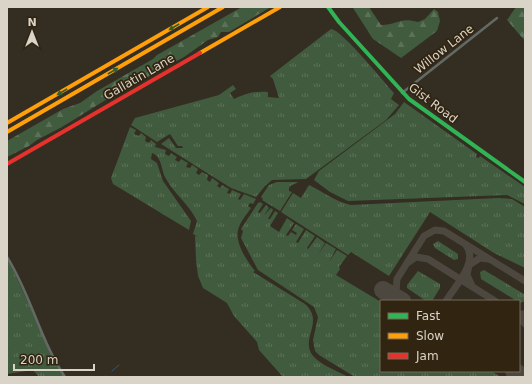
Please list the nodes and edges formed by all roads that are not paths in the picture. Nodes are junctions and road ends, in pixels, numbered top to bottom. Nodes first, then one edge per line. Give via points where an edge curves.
1 (208, 7) edge
2 (223, 7) edge
3 (280, 7) edge
4 (328, 7) edge
5 (497, 18) dead end
6 (402, 93) junction
7 (7, 124) edge
8 (7, 132) edge
9 (7, 164) edge
10 (525, 182) edge
11 (7, 257) edge
12 (65, 377) edge

1 -> 7 main road
8 -> 2 main road
3 - 9 main road, Gallatin Lane
4 - 6 main road, Gist Road
5 - 6 street, Willow Lane
6 - 10 main road, Gist Road
11 - 12 street

